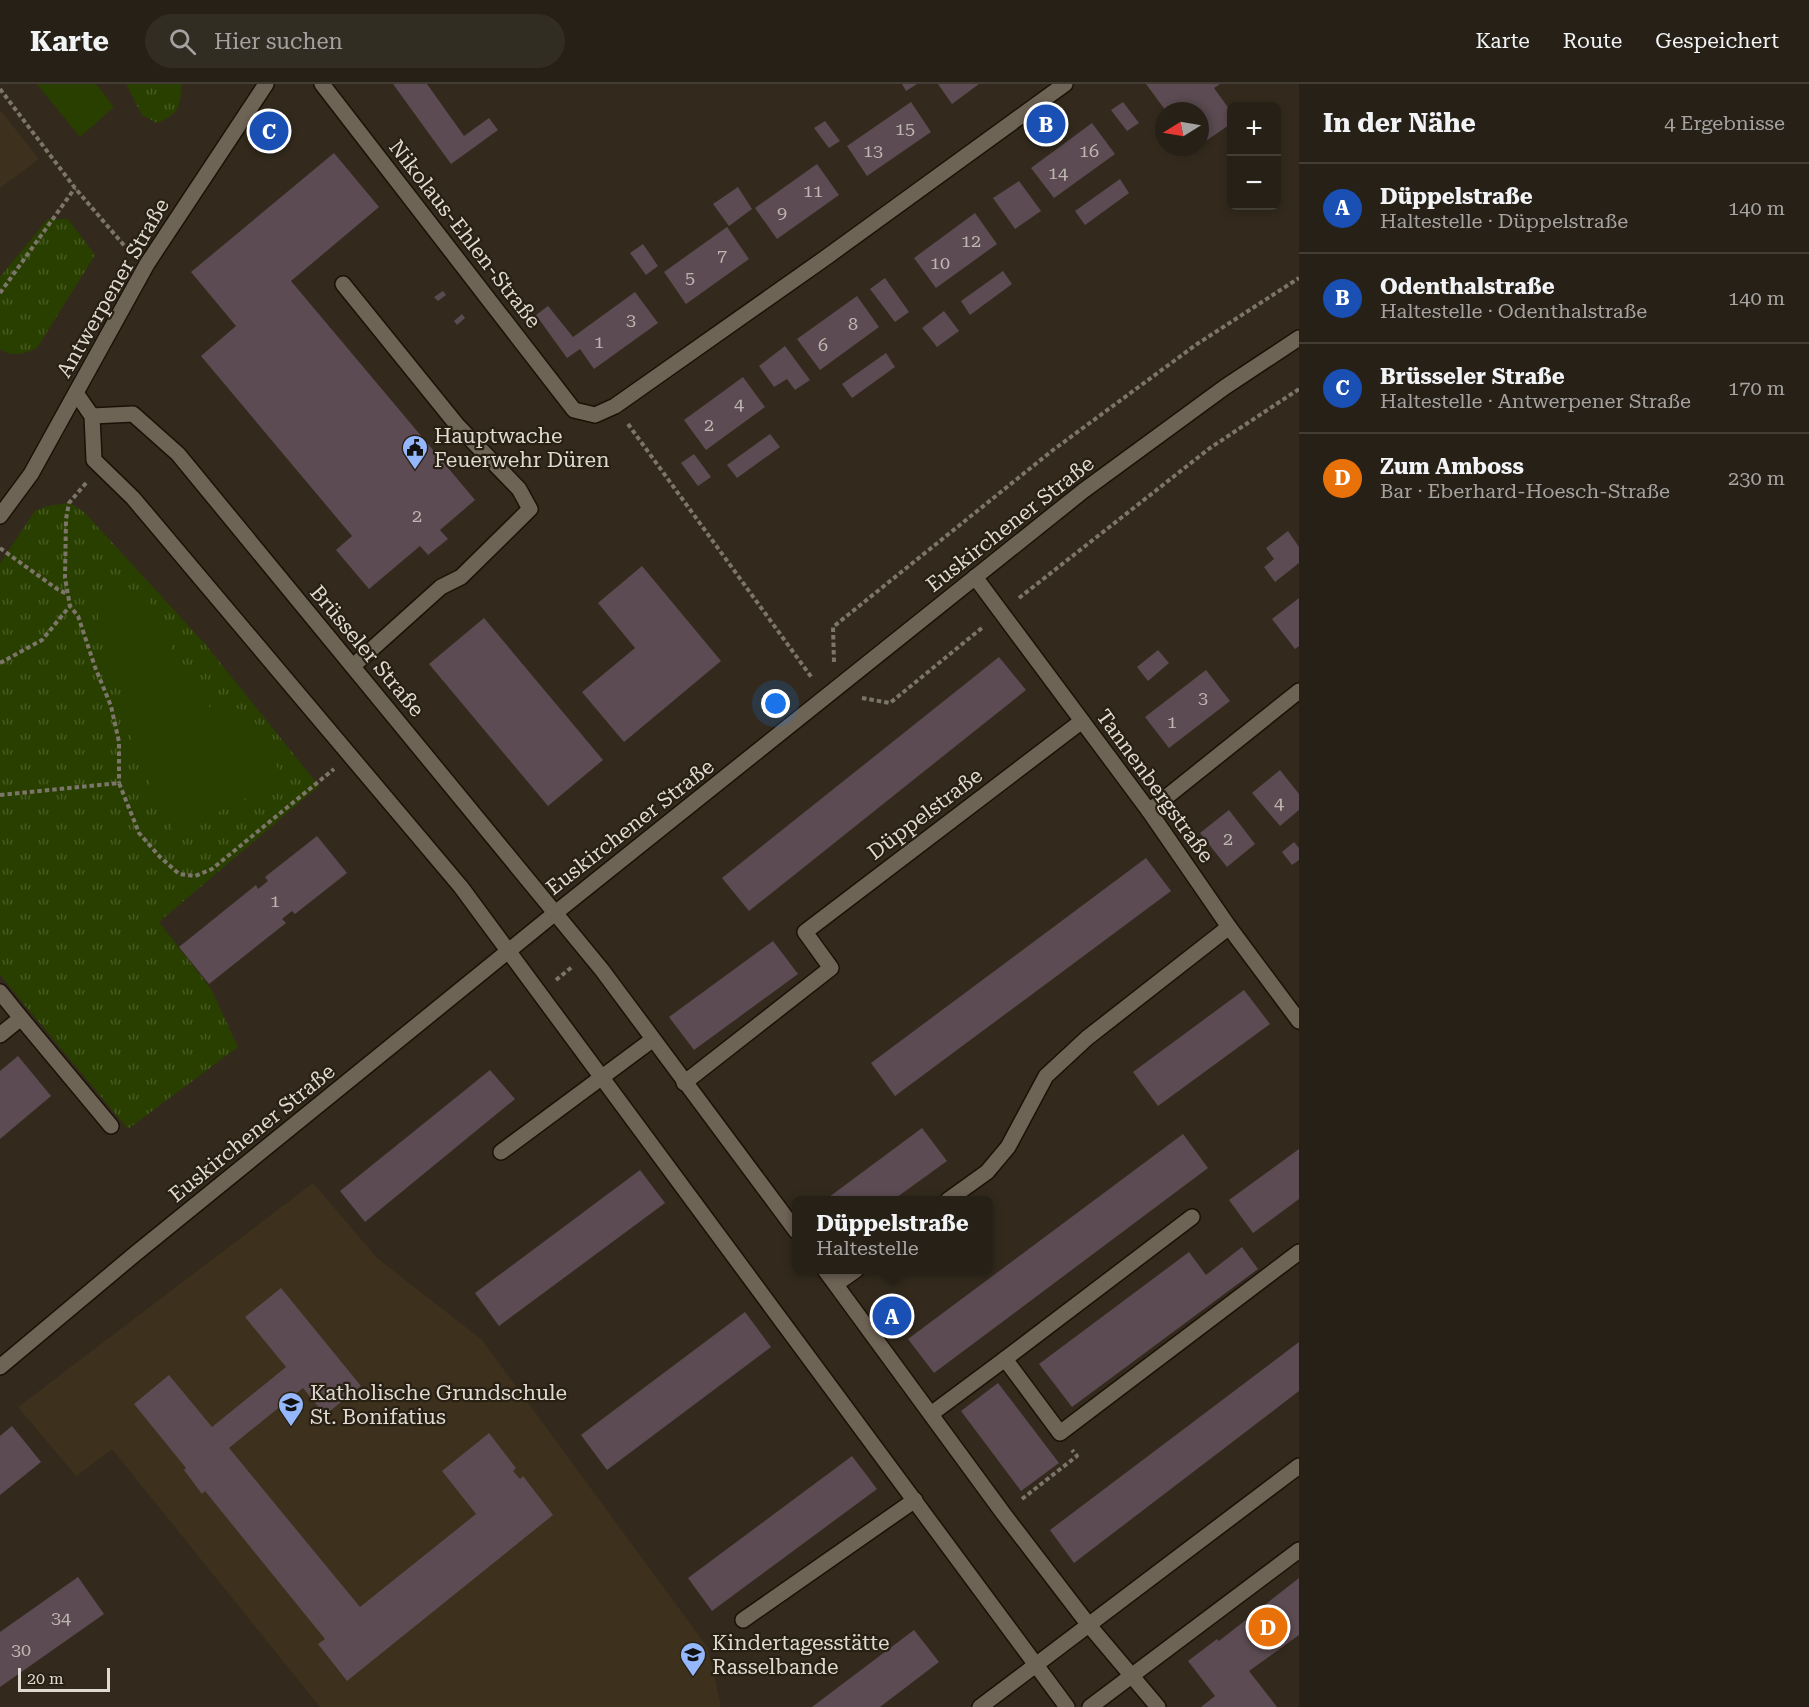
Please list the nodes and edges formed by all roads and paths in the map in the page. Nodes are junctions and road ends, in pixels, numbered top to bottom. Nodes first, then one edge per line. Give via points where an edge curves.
1 (266, 84) edge
2 (322, 84) edge
3 (1065, 84) edge
4 (0, 89) edge
5 (75, 188) junction
6 (147, 264) junction
7 (1299, 278) edge
8 (343, 284) dead end
9 (0, 293) edge
10 (1299, 338) edge
11 (1299, 389) edge
12 (76, 393) junction
13 (615, 406) junction
14 (92, 417) junction
15 (101, 467) junction
16 (0, 516) edge
17 (0, 548) edge
18 (975, 578) junction
19 (68, 594) junction
20 (70, 606) junction
21 (1001, 612) junction
22 (0, 663) edge
23 (353, 666) junction
24 (1299, 691) edge
25 (830, 695) junction
26 (1082, 722) junction
27 (350, 756) junction
28 (119, 783) junction
29 (0, 795) edge
30 (1149, 811) junction
31 (554, 914) junction
32 (1229, 927) junction
33 (508, 953) junction
34 (588, 954) junction
35 (0, 992) edge
36 (538, 994) junction
37 (21, 1018) junction
38 (1299, 1021) edge
39 (0, 1035) edge
40 (652, 1040) junction
41 (600, 1077) junction
42 (684, 1083) junction
43 (111, 1126) dead end
44 (501, 1152) dead end
45 (954, 1196) edge
46 (1192, 1217) dead end
47 (792, 1226) edge
48 (1299, 1252) edge
49 (829, 1274) edge
50 (849, 1274) edge
51 (836, 1284) junction
52 (1005, 1359) junction
53 (0, 1367) edge
54 (931, 1414) junction
55 (1060, 1433) junction
56 (1299, 1466) edge
57 (915, 1500) junction
58 (1003, 1513) junction
59 (1299, 1550) edge
60 (744, 1620) dead end
61 (1088, 1624) junction
62 (1036, 1665) junction
63 (1133, 1675) junction
64 (980, 1707) edge
65 (1067, 1707) edge
66 (1090, 1707) edge
67 (1158, 1707) edge

1 - 6 street, Antwerpener Straße
2 - 13 street, Nikolaus-Ehlen-Straße via 574,410 594,415
3 - 13 street
4 - 5 path
5 - 6 path via 131,253
5 - 9 path
6 - 12 street, Antwerpener Straße
7 - 25 path via 1197,344 1053,450 833,627
8 - 23 street via 457,426 519,489 530,508 461,577 441,587
10 - 18 street, Euskirchener Straße via 1083,491
11 - 21 path via 1210,448
12 - 14 street
12 - 16 street, Antwerpener Straße via 31,474
13 - 25 path
14 - 15 street via 94,460
14 - 23 street, Brüsseler Straße via 133,414 178,454
15 - 19 path via 69,503 65,578
15 - 27 street via 133,498
17 - 19 path
18 - 21 street, Tannenbergstraße
18 - 25 street, Euskirchener Straße
19 - 20 path
20 - 22 path via 42,640
20 - 28 path via 78,616 111,706 118,742
21 - 25 path via 890,704
21 - 26 street, Tannenbergstraße
23 - 31 street, Brüsseler Straße
24 - 30 street
25 - 31 street, Euskirchener Straße
26 - 30 street, Tannenbergstraße
26 - 42 street, Düppelstraße via 805,932 831,968
27 - 28 path via 212,869 195,876 179,874 139,833
27 - 33 street via 461,887
28 - 29 path
30 - 32 street, Tannenbergstraße
31 - 33 street, Euskirchener Straße
31 - 34 street, Brüsseler Straße
32 - 38 street, Tannenbergstraße
32 - 45 street via 1087,1038 1046,1076 1008,1148 987,1172
33 - 36 street
33 - 53 street, Euskirchener Straße
34 - 36 path
34 - 40 street
35 - 37 street
36 - 41 street
37 - 39 street
37 - 43 street
40 - 41 street
40 - 42 street
41 - 44 street
41 - 57 street
42 - 47 street
46 - 52 street
48 - 55 street
49 - 51 street
50 - 51 street
51 - 54 street
52 - 54 street
52 - 55 street
54 - 58 street
55 - 58 path via 1077,1456
56 - 61 street
57 - 60 street
57 - 62 street
58 - 61 street
59 - 63 street
61 - 62 street
61 - 63 street
62 - 64 street
62 - 65 street
63 - 66 street
63 - 67 street

